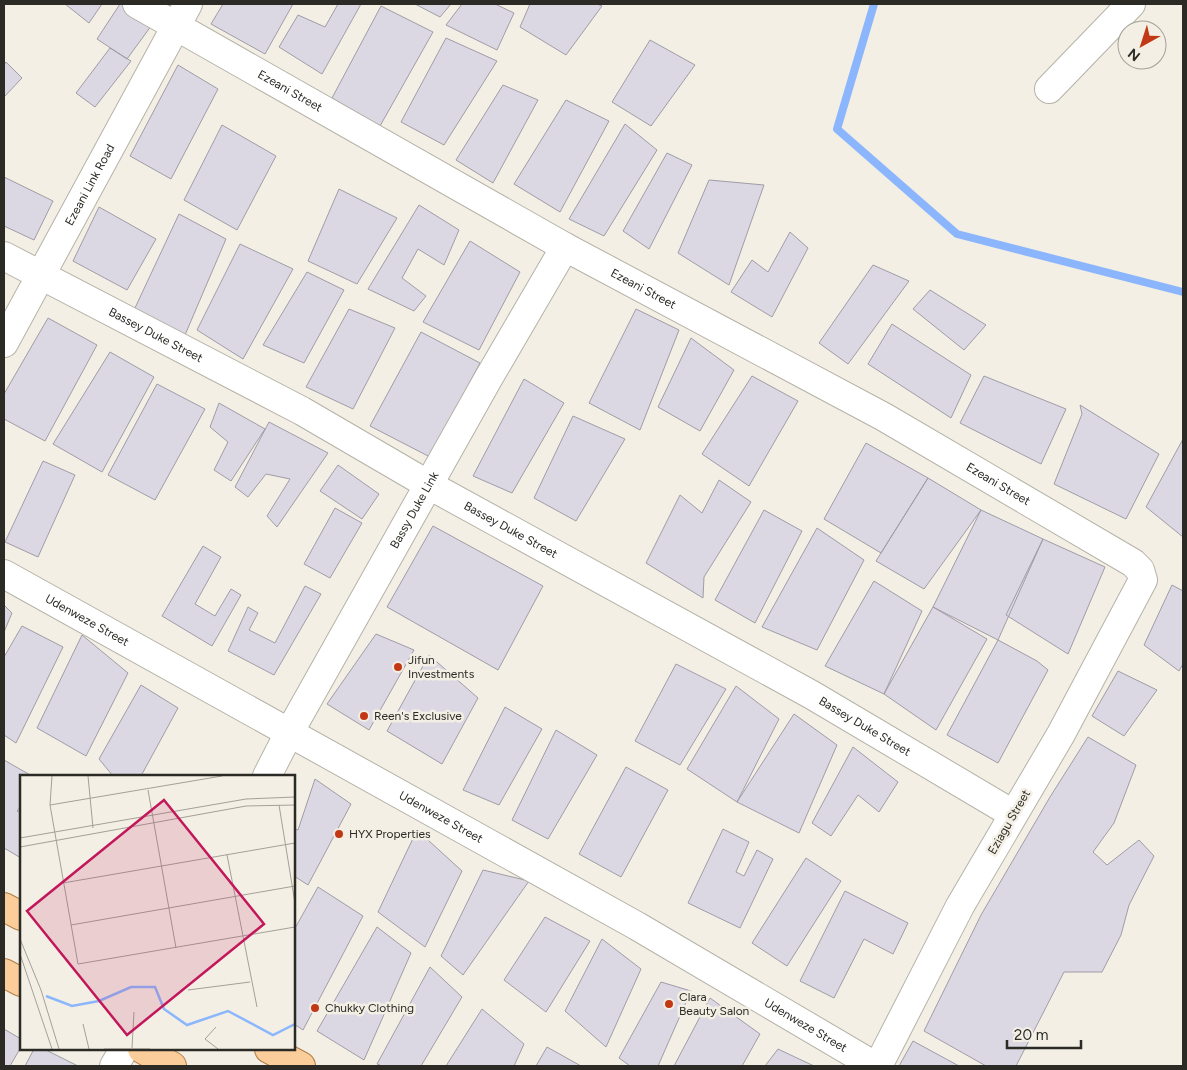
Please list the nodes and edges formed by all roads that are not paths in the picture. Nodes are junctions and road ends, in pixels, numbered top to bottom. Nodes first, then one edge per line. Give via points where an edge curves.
1 (137, 4) edge
2 (1130, 4) edge
3 (182, 15) edge
4 (1049, 90) dead end
5 (565, 247) junction
6 (4, 256) edge
7 (42, 275) junction
8 (4, 343) edge
9 (429, 485) junction
10 (4, 574) edge
11 (1143, 580) joint
12 (289, 733) junction
13 (268, 775) edge
14 (1014, 814) junction
15 (4, 907) edge
16 (20, 915) edge
17 (4, 973) edge
18 (20, 981) edge
19 (123, 1050) edge
20 (144, 1050) edge
21 (271, 1050) edge
22 (114, 1066) edge
23 (172, 1066) edge
24 (301, 1066) edge
25 (877, 1066) edge

1 - 3 street, Ezeani Street
2 - 4 street
3 - 5 street, Ezeani Street
3 - 7 street, Ezeani Link Road
5 - 9 street, Bassy Duke Link
5 - 11 street, Ezeani Street via 884,417 1133,562
6 - 7 street, Bassey Duke Street
7 - 8 street, Ezeani Link Road
7 - 9 street, Bassey Duke Street via 302,411
9 - 12 street, Bassy Duke Link
9 - 14 street, Bassey Duke Street via 812,695
10 - 12 street, Udenweze Street
11 - 14 street, Eziagu Street via 1061,734
12 - 13 street, Bassy Duke Link
12 - 25 street, Udenweze Street via 637,926
14 - 25 street, Eziagu Street via 960,906
15 - 16 main road
17 - 18 main road
19 - 22 street
20 - 23 main road
21 - 24 main road

